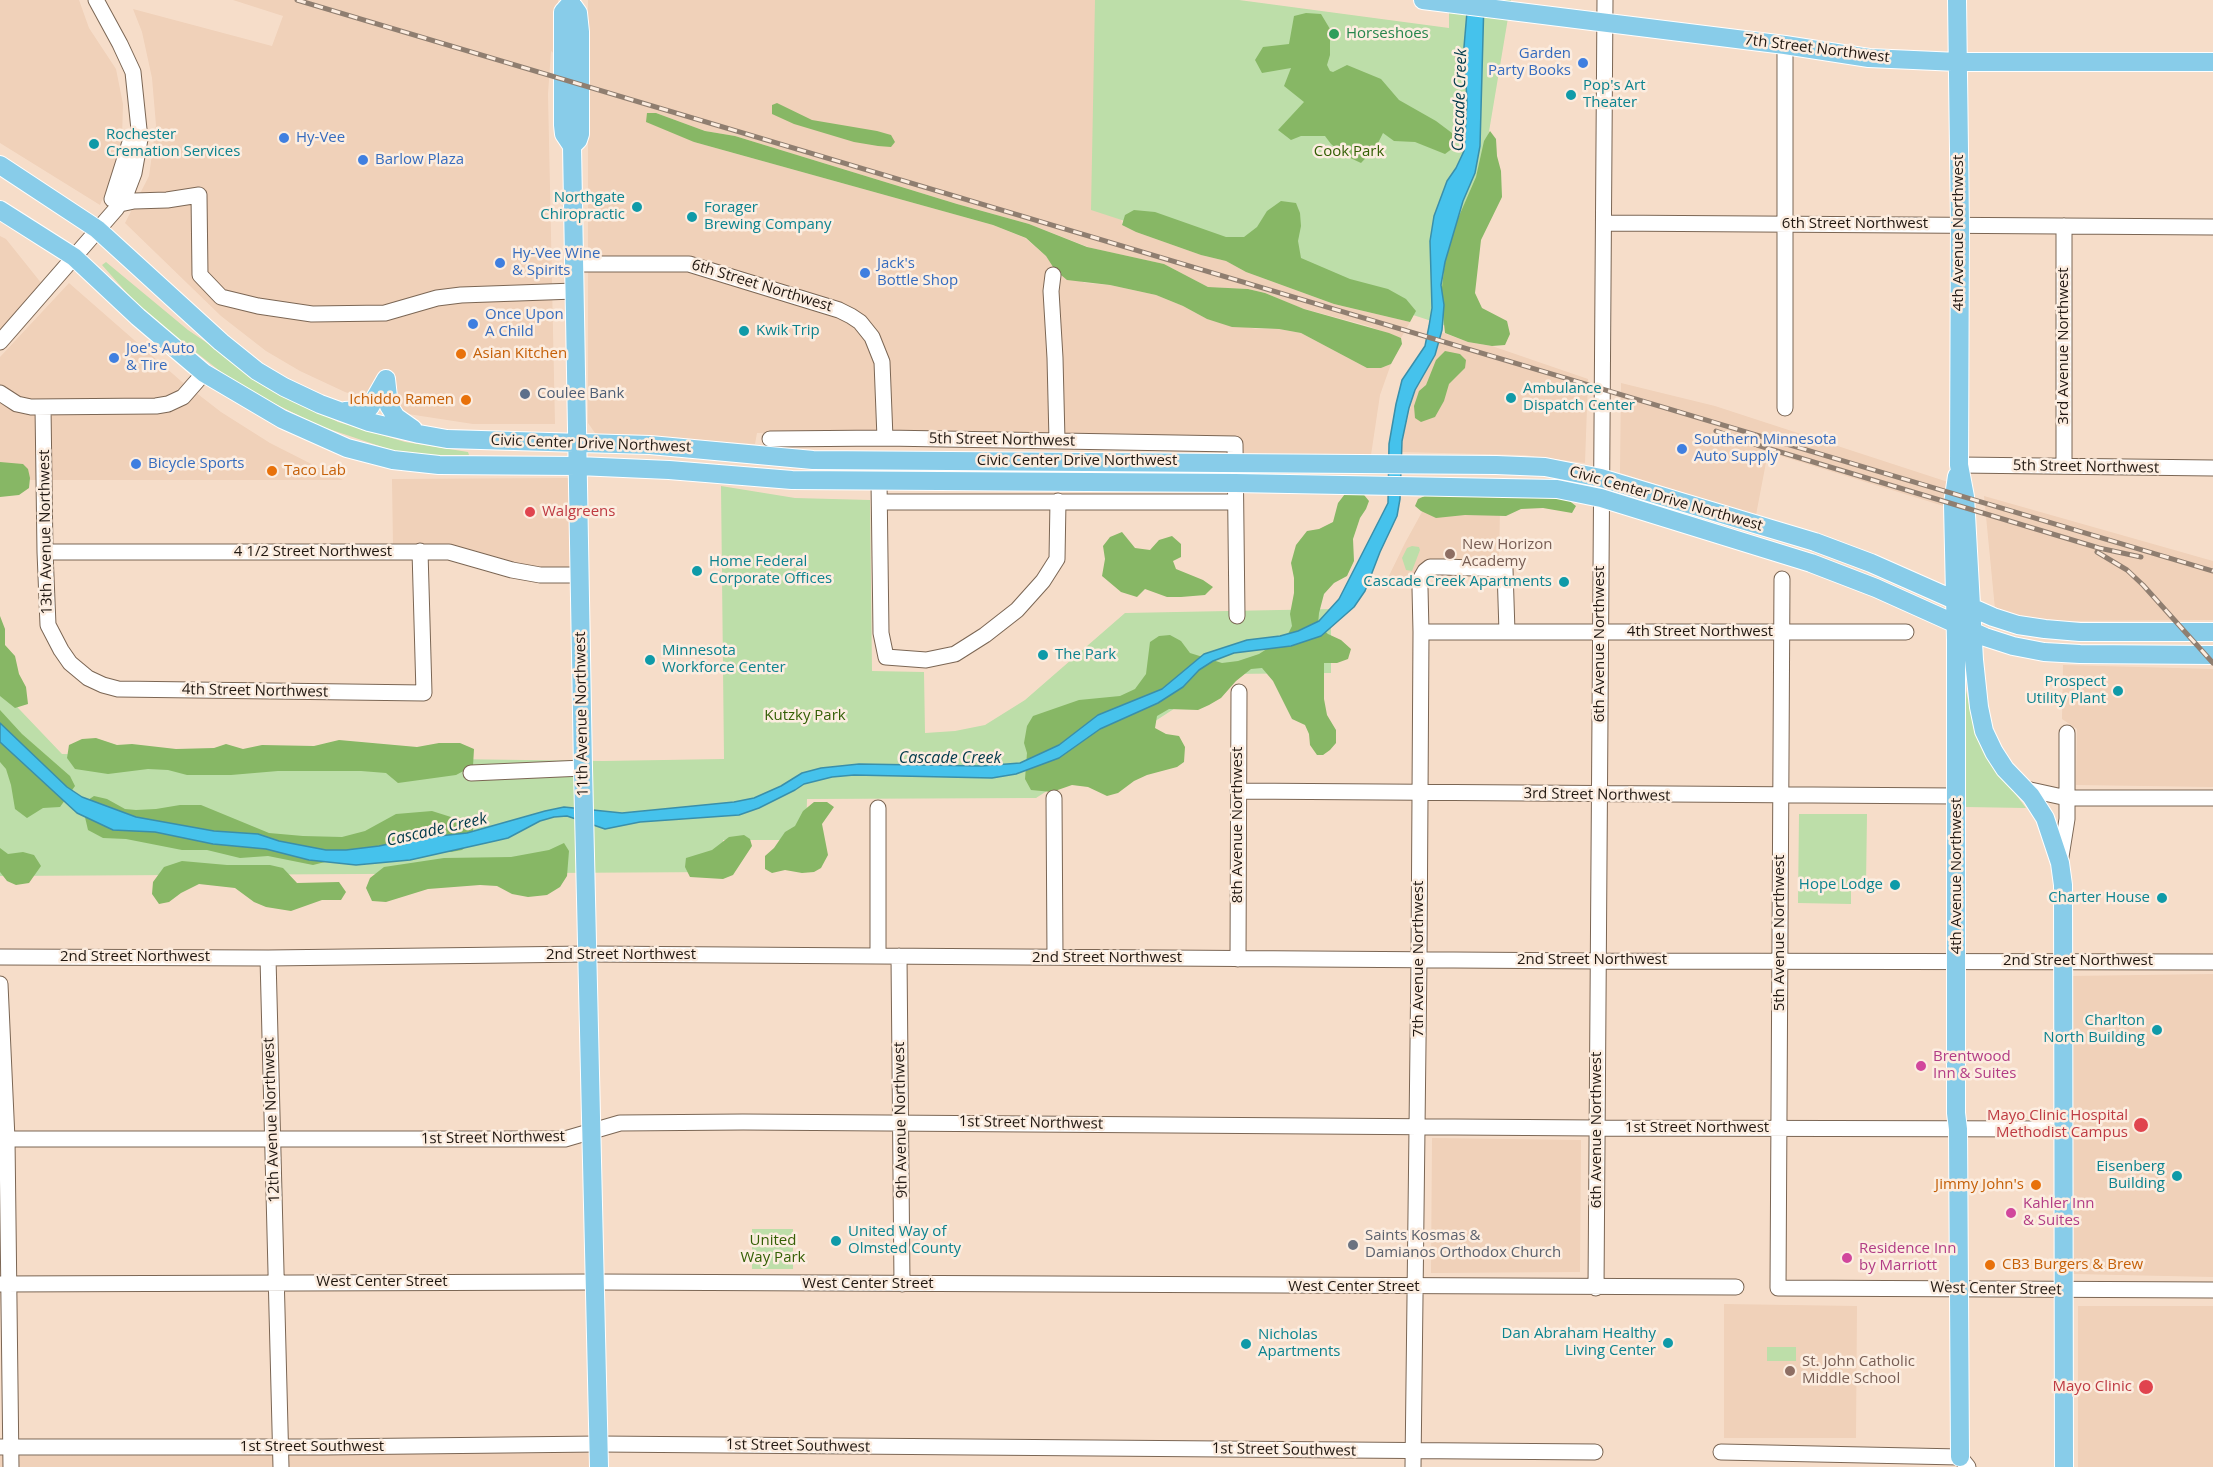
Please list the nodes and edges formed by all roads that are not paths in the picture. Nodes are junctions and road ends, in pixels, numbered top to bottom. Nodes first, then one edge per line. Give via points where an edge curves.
1 (96, 0) edge
2 (1423, 0) edge
3 (1605, 0) edge
4 (1958, 0) edge
5 (1434, 1) edge
6 (571, 2) edge
7 (1605, 22) junction
8 (1785, 45) junction
9 (1958, 62) junction
10 (2213, 62) edge
11 (137, 118) junction
12 (0, 165) edge
13 (167, 200) junction
14 (120, 204) junction
15 (0, 210) edge
16 (198, 223) junction
17 (1605, 223) junction
18 (1784, 223) junction
19 (1960, 225) junction
20 (2064, 226) junction
21 (2213, 226) edge
22 (97, 229) junction
23 (74, 257) junction
24 (574, 264) junction
25 (1053, 275) dead end
26 (574, 291) junction
27 (0, 342) edge
28 (204, 373) junction
29 (0, 393) edge
30 (43, 407) junction
31 (1785, 408) dead end
32 (340, 411) junction
33 (419, 434) junction
34 (885, 438) junction
35 (770, 439) dead end
36 (1057, 440) junction
37 (577, 442) junction
38 (1235, 463) junction
39 (1959, 465) junction
40 (578, 466) junction
41 (2064, 466) junction
42 (2213, 468) edge
43 (1601, 478) junction
44 (879, 481) junction
45 (1235, 483) junction
46 (1601, 498) junction
47 (1058, 501) junction
48 (880, 502) junction
49 (1235, 502) junction
50 (420, 551) junction
51 (45, 552) junction
52 (1953, 562) junction
53 (579, 575) junction
54 (1782, 579) dead end
55 (1921, 586) junction
56 (1955, 601) junction
57 (1972, 608) junction
58 (1237, 616) dead end
59 (1964, 628) junction
60 (1421, 632) junction
61 (1507, 632) junction
62 (1782, 632) junction
63 (1906, 632) dead end
64 (2213, 632) edge
65 (1600, 633) junction
66 (2013, 646) junction
67 (2213, 655) edge
68 (88, 678) joint
69 (1976, 683) junction
70 (1239, 692) dead end
71 (2067, 733) dead end
72 (583, 768) junction
73 (471, 773) dead end
74 (2026, 789) junction
75 (1238, 791) junction
76 (1420, 793) junction
77 (1600, 795) junction
78 (1781, 796) junction
79 (1956, 796) junction
80 (1054, 798) dead end
81 (2067, 798) junction
82 (2213, 798) edge
83 (878, 808) dead end
84 (2060, 863) junction
85 (588, 954) junction
86 (878, 956) junction
87 (899, 956) junction
88 (0, 957) edge
89 (1054, 957) junction
90 (268, 958) junction
91 (1238, 959) junction
92 (1419, 959) junction
93 (1598, 961) junction
94 (1780, 961) junction
95 (1957, 961) junction
96 (2064, 962) junction
97 (2213, 962) edge
98 (0, 984) edge
99 (901, 1122) junction
100 (1417, 1127) junction
101 (1597, 1128) junction
102 (1779, 1128) junction
103 (1958, 1129) junction
104 (2064, 1129) junction
105 (592, 1131) junction
106 (272, 1138) junction
107 (3, 1139) edge
108 (596, 1282) junction
109 (277, 1283) junction
110 (4, 1284) edge
111 (902, 1284) junction
112 (1414, 1287) junction
113 (1736, 1287) dead end
114 (1596, 1288) junction
115 (1778, 1288) joint
116 (1958, 1288) junction
117 (2064, 1290) junction
118 (2213, 1290) edge
119 (599, 1444) junction
120 (5, 1447) edge
121 (281, 1447) junction
122 (1595, 1452) dead end
123 (1721, 1452) dead end
124 (1413, 1459) edge
125 (1964, 1462) edge
126 (11, 1467) edge
127 (281, 1467) edge
128 (599, 1467) edge
129 (2064, 1467) edge

1 - 11 street via 133,72
2 - 5 main road, 7th Street Northwest
3 - 7 street, 6th Avenue Northwest
4 - 9 main road, 4th Avenue Northwest
5 - 7 main road, 7th Street Northwest
6 - 24 main road, 11th Avenue Northwest via 563,12 562,90 564,134 572,146
7 - 8 main road, 7th Street Northwest
7 - 17 street, 6th Avenue Northwest
8 - 9 main road, 7th Street Northwest via 1869,58
8 - 18 street
9 - 10 main road, 7th Street Northwest
9 - 19 main road, 4th Avenue Northwest
11 - 14 street via 140,139 134,173
11 - 22 street via 115,194
12 - 22 main road, Civic Center Drive Northwest
13 - 14 street
13 - 16 street via 192,212
13 - 16 street via 199,195
14 - 22 street
15 - 23 main road, Civic Center Drive Northwest
16 - 26 street via 200,275 221,297 258,306 302,313 385,313 460,295
17 - 18 street, 6th Street Northwest
17 - 43 street, 6th Avenue Northwest
18 - 19 street, 6th Street Northwest
18 - 31 street
19 - 20 street, 6th Street Northwest
19 - 39 main road, 4th Avenue Northwest
20 - 21 street, 6th Street Northwest
20 - 41 street, 3rd Avenue Northwest
22 - 23 street
22 - 32 main road, Civic Center Drive Northwest via 257,371 301,396
23 - 27 street
23 - 28 main road, Civic Center Drive Northwest
24 - 26 main road, 11th Avenue Northwest
24 - 34 street, 6th Street Northwest via 689,264 851,316 865,327 879,351
25 - 36 street
26 - 37 main road, 11th Avenue Northwest
28 - 30 street via 183,397 168,404
28 - 40 main road, Civic Center Drive Northwest via 282,419 369,455 414,464
29 - 30 street via 17,404
30 - 51 street, 13th Avenue Northwest
32 - 33 main road, Civic Center Drive Northwest
32 - 33 main road via 370,406 387,379 389,406 396,417
33 - 37 main road, Civic Center Drive Northwest via 447,439
34 - 35 street, 5th Street Northwest
34 - 36 street, 5th Street Northwest
36 - 38 street, 5th Street Northwest via 1235,444
37 - 38 main road, Civic Center Drive Northwest via 688,447 813,460
37 - 40 main road, 11th Avenue Northwest
38 - 43 main road, Civic Center Drive Northwest via 1533,466
38 - 45 street
39 - 41 street, 5th Street Northwest
39 - 52 main road, 4th Avenue Northwest via 1953,493
39 - 57 main road, 4th Avenue Northwest via 1965,497
40 - 44 main road, Civic Center Drive Northwest via 792,480
40 - 53 main road, 11th Avenue Northwest
41 - 42 street, 5th Street Northwest
43 - 46 street, 6th Avenue Northwest
43 - 55 main road, Civic Center Drive Northwest via 1815,542
44 - 45 main road, Civic Center Drive Northwest
44 - 48 street
45 - 46 main road, Civic Center Drive Northwest via 1546,488
45 - 49 street
46 - 59 main road, Civic Center Drive Northwest via 1829,569
46 - 65 street, 6th Avenue Northwest
47 - 48 street
47 - 48 street via 1057,559 1043,581 1017,610 985,635 955,654 926,660 886,657 880,633
47 - 49 street
49 - 58 street
50 - 51 street, 4 1/2 Street Northwest
50 - 53 street, 4 1/2 Street Northwest via 449,552 531,573
50 - 68 street, 4th Street Northwest via 424,693 118,689
51 - 68 street, 13th Avenue Northwest via 48,625 70,663
52 - 55 main road via 1944,577
52 - 56 main road, 4th Avenue Northwest
53 - 72 main road, 11th Avenue Northwest
54 - 62 street, 5th Avenue Northwest
55 - 56 main road, Civic Center Drive Northwest
56 - 57 main road, Civic Center Drive Northwest
56 - 59 main road, 4th Avenue Northwest
57 - 59 main road, 4th Avenue Northwest
57 - 64 main road, Civic Center Drive Northwest via 2018,625 2055,631
59 - 66 main road, Civic Center Drive Northwest
59 - 69 main road
59 - 79 main road, 4th Avenue Northwest
60 - 61 street, 4th Street Northwest
60 - 61 street, 7th Avenue Northwest via 1421,578 1430,567 1505,569
60 - 76 street, 7th Avenue Northwest
61 - 65 street, 4th Street Northwest
62 - 63 street, 4th Street Northwest
62 - 65 street, 4th Street Northwest
62 - 78 street, 5th Avenue Northwest
65 - 77 street, 6th Avenue Northwest
66 - 67 main road, Civic Center Drive Northwest via 2066,654
66 - 69 main road via 1985,657
69 - 74 main road via 1988,742
70 - 75 street, 8th Avenue Northwest
71 - 81 street
72 - 73 street
72 - 85 main road, 11th Avenue Northwest
74 - 81 street
74 - 84 main road via 2045,818
75 - 76 street, 3rd Street Northwest
75 - 91 street, 8th Avenue Northwest
76 - 77 street, 3rd Street Northwest
76 - 92 street, 7th Avenue Northwest
77 - 78 street, 3rd Street Northwest
77 - 93 street, 6th Avenue Northwest
78 - 79 street, 3rd Street Northwest
78 - 94 street, 5th Avenue Northwest
79 - 95 main road, 4th Avenue Northwest
80 - 89 street
81 - 82 street
81 - 84 street
83 - 86 street
84 - 96 main road
85 - 86 street, 2nd Street Northwest
85 - 90 street, 2nd Street Northwest
85 - 105 main road, 11th Avenue Northwest
86 - 87 street, 2nd Street Northwest
87 - 89 street, 2nd Street Northwest
87 - 99 street, 9th Avenue Northwest
88 - 90 street, 2nd Street Northwest
89 - 91 street, 2nd Street Northwest
90 - 106 street, 12th Avenue Northwest
91 - 92 street, 2nd Street Northwest
92 - 93 street, 2nd Street Northwest
92 - 100 street, 7th Avenue Northwest
93 - 94 street, 2nd Street Northwest
93 - 101 street, 6th Avenue Northwest
94 - 95 street, 2nd Street Northwest
94 - 102 street, 5th Avenue Northwest
95 - 96 street, 2nd Street Northwest
95 - 103 main road, 4th Avenue Northwest
96 - 97 street, 2nd Street Northwest
96 - 104 main road
98 - 107 street
99 - 100 street, 1st Street Northwest
99 - 105 street, 1st Street Northwest via 620,1123
99 - 111 street, 9th Avenue Northwest
100 - 101 street, 1st Street Northwest
100 - 112 street, 7th Avenue Northwest
101 - 102 street, 1st Street Northwest
101 - 114 street, 6th Avenue Northwest
102 - 103 street, 1st Street Northwest
102 - 115 street, 5th Avenue Northwest
103 - 104 street, 1st Street Northwest
103 - 116 main road, 4th Avenue Northwest
104 - 117 main road
105 - 106 street, 1st Street Northwest via 565,1139
105 - 108 main road, 11th Avenue Northwest
106 - 107 street, 1st Street Northwest
106 - 109 street, 12th Avenue Northwest
107 - 110 street
108 - 109 street, West Center Street
108 - 111 street, West Center Street
108 - 119 main road, 11th Avenue Northwest
109 - 110 street, West Center Street
109 - 121 street, 12th Avenue Northwest
110 - 120 street
111 - 112 street, West Center Street
112 - 114 street, West Center Street
112 - 124 street, 7th Avenue Northwest
113 - 114 street, West Center Street
115 - 116 street, West Center Street
116 - 117 street, West Center Street
116 - 125 main road, 4th Avenue Northwest
117 - 118 street, West Center Street
117 - 129 main road
119 - 121 street, 1st Street Southwest
119 - 124 street, 1st Street Southwest
119 - 128 main road, 11th Avenue Northwest
120 - 121 street, 1st Street Southwest
120 - 126 street
121 - 127 street, 12th Avenue Northwest
122 - 124 street, 1st Street Southwest
123 - 125 street

